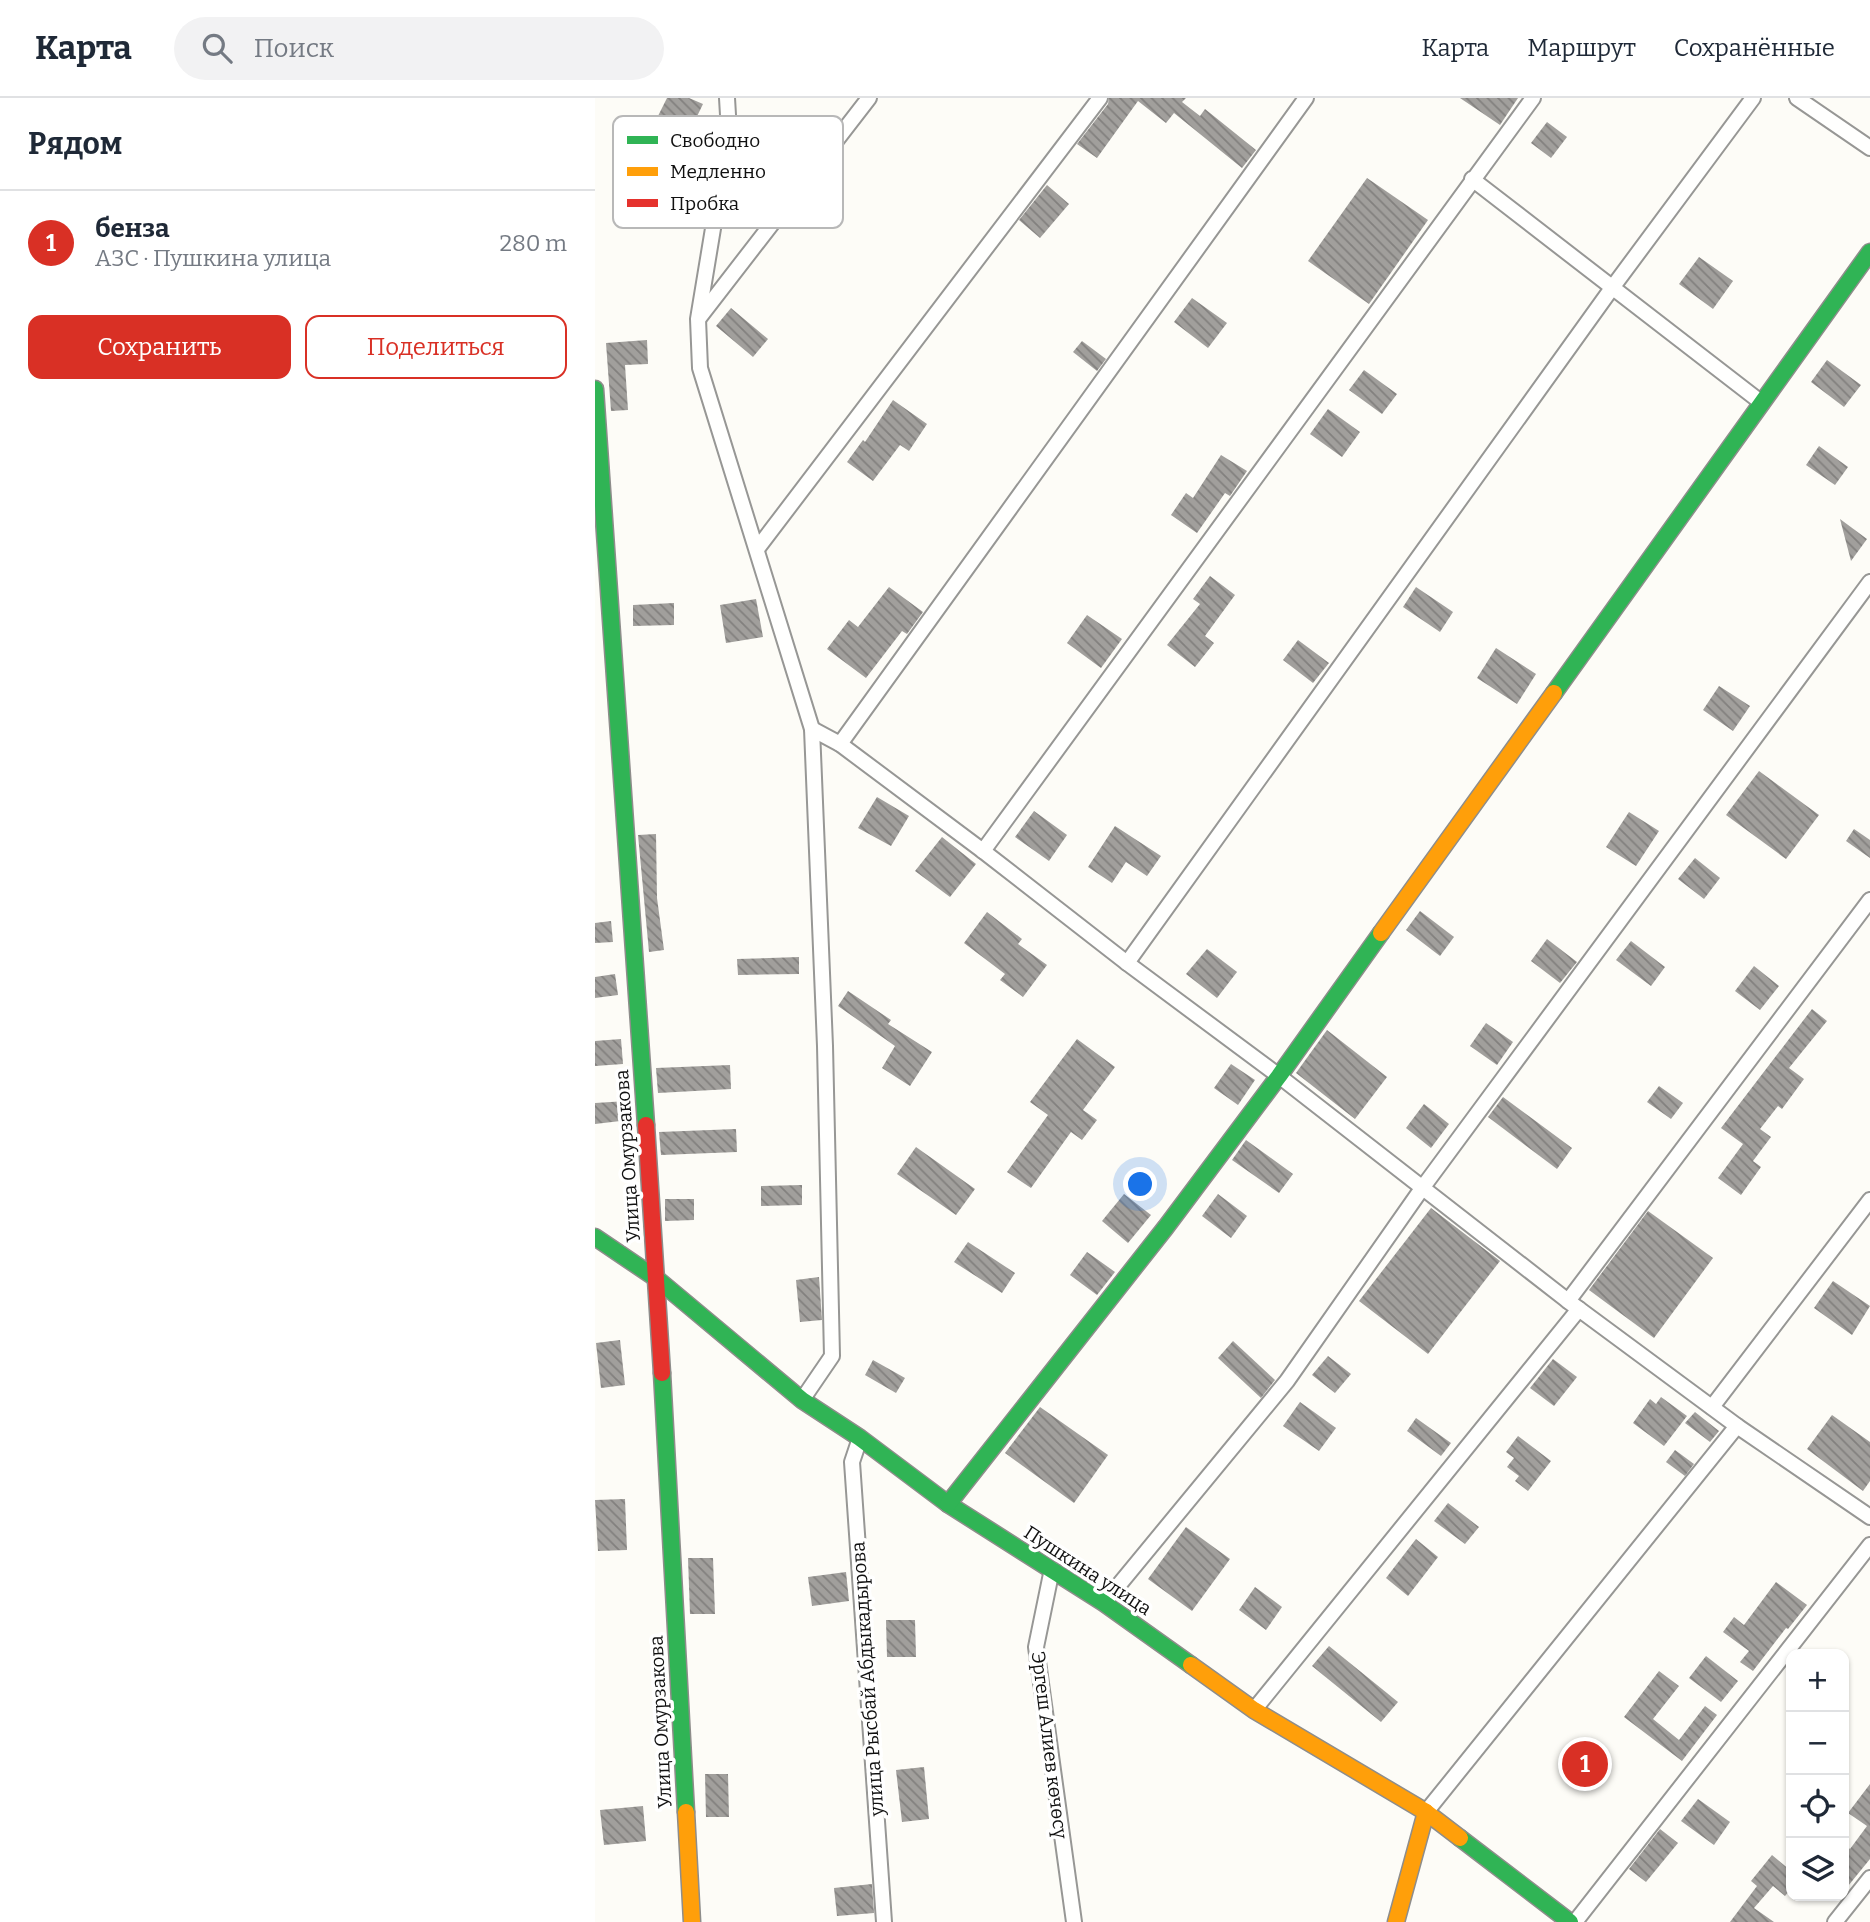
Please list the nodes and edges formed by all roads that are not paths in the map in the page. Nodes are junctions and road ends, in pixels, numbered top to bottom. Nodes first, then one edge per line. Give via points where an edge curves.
1 (727, 98) edge
2 (869, 98) edge
3 (1100, 98) edge
4 (1306, 98) edge
5 (1533, 98) edge
6 (1753, 98) edge
7 (1797, 98) edge
8 (728, 116) edge
9 (843, 132) edge
10 (1870, 149) edge
11 (1472, 180) junction
12 (713, 228) edge
13 (768, 228) edge
14 (1870, 252) edge
15 (1612, 288) junction
16 (698, 319) junction
17 (595, 388) edge
18 (1762, 403) junction
19 (757, 549) junction
20 (1870, 582) edge
21 (812, 729) junction
22 (840, 744) junction
23 (983, 851) junction
24 (1870, 900) edge
25 (1127, 963) junction
26 (1279, 1076) junction
27 (1423, 1187) junction
28 (1870, 1200) edge
29 (595, 1237) edge
30 (657, 1279) junction
31 (1574, 1305) junction
32 (802, 1400) junction
33 (1712, 1407) junction
34 (1737, 1426) junction
35 (860, 1438) junction
36 (948, 1504) junction
37 (1870, 1517) edge
38 (1870, 1545) edge
39 (1052, 1569) junction
40 (1104, 1603) junction
41 (1254, 1710) junction
42 (1426, 1812) junction
43 (1870, 1878) edge
44 (692, 1922) edge
45 (884, 1922) edge
46 (1074, 1922) edge
47 (1396, 1922) edge
48 (1570, 1922) edge
49 (1576, 1922) edge
50 (1835, 1922) edge

1 - 8 street
2 - 9 street
3 - 19 street
4 - 22 street
5 - 11 street
6 - 15 street
7 - 10 street
11 - 15 street
11 - 23 street
12 - 16 street
13 - 16 street
14 - 18 main road
15 - 18 street
15 - 25 street
16 - 19 street via 700,368
17 - 30 main road, Улица Омурзакова
18 - 26 main road
19 - 21 street
20 - 27 street
21 - 22 street
21 - 32 street via 832,1356
22 - 23 street
23 - 25 street
24 - 31 street
25 - 26 street
26 - 27 street
26 - 36 main road
27 - 31 street
27 - 40 street via 1287,1381
28 - 33 street
29 - 30 main road, Пушкина улица
30 - 32 main road, Пушкина улица
30 - 44 main road, Улица Омурзакова
31 - 33 street
31 - 41 street
32 - 35 main road, Пушкина улица
33 - 34 street
34 - 37 street
34 - 42 street
35 - 36 main road, Пушкина улица
35 - 45 street, улица Рысбай Абдыкадырова via 852,1462
36 - 39 main road, Пушкина улица
38 - 49 street
39 - 40 main road, Пушкина улица
39 - 46 street, Эргеш Алиев көчөсү via 1036,1647
40 - 41 main road, Пушкина улица
41 - 42 main road, Пушкина улица
42 - 47 main road
42 - 48 main road, Пушкина улица
43 - 50 street

